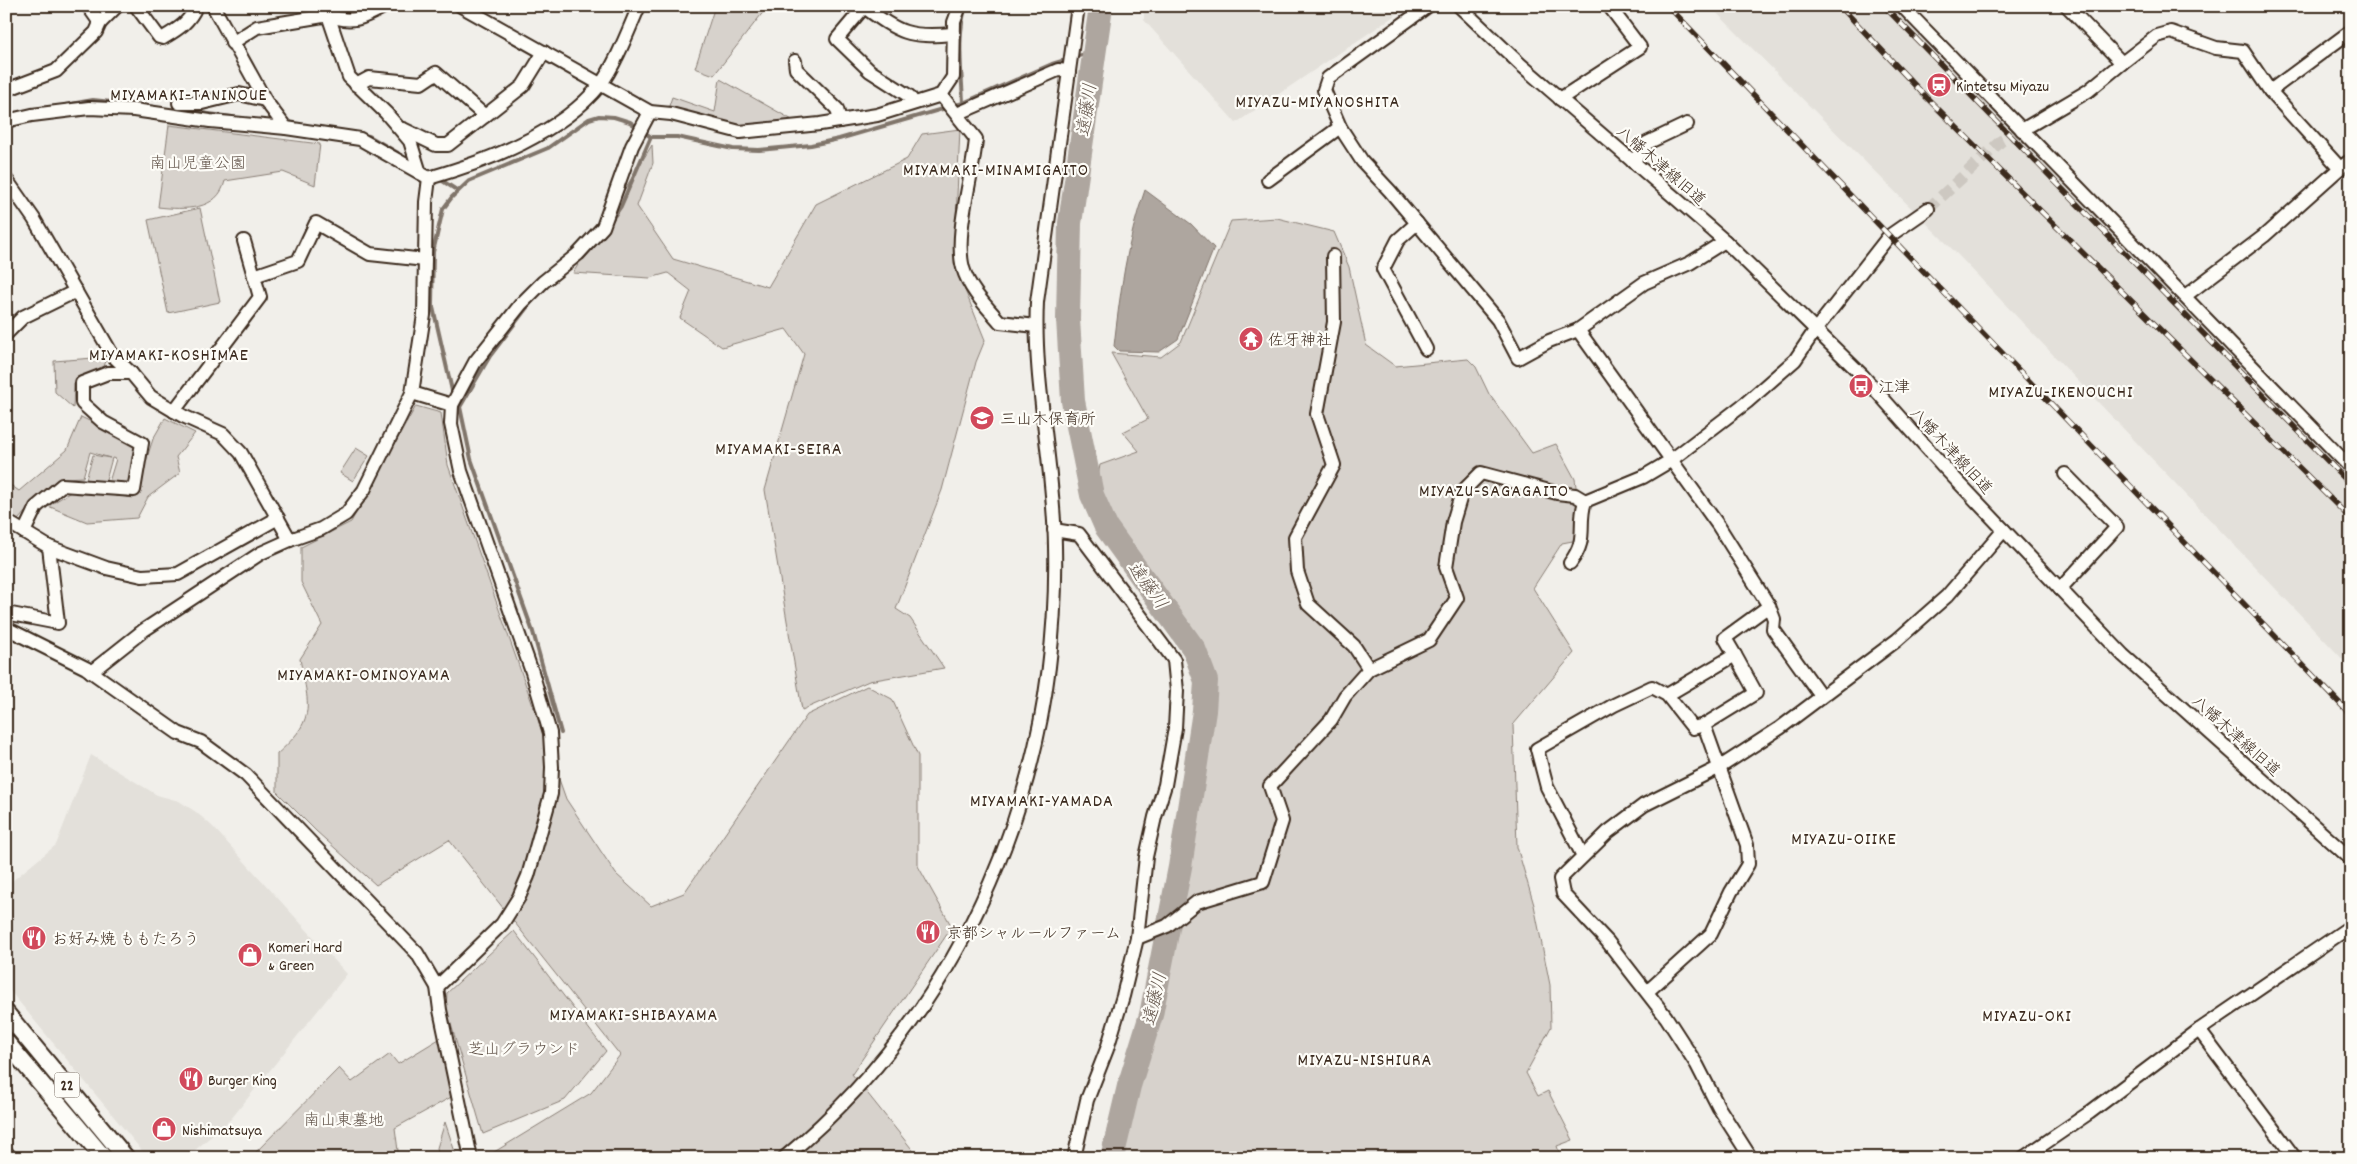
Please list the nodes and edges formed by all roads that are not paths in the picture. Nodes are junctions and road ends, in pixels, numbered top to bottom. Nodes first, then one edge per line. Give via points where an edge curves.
1 (88, 6) edge
2 (117, 6) edge
3 (136, 6) edge
4 (196, 6) edge
5 (213, 6) edge
6 (385, 6) edge
7 (461, 6) edge
8 (639, 6) edge
9 (960, 6) edge
10 (1078, 6) edge
11 (1428, 6) edge
12 (1459, 6) edge
13 (1609, 6) edge
14 (1902, 6) edge
15 (2068, 6) edge
16 (327, 11) edge
17 (100, 23) junction
18 (2351, 31) edge
19 (953, 34) junction
20 (232, 43) junction
21 (544, 52) junction
22 (795, 61) dead end
23 (2122, 63) junction
24 (1069, 71) junction
25 (601, 84) junction
26 (356, 85) junction
27 (6, 90) edge
28 (2270, 91) junction
29 (943, 97) junction
30 (1560, 99) junction
31 (265, 100) junction
32 (179, 103) dead end
33 (914, 103) junction
34 (650, 112) junction
35 (955, 112) junction
36 (485, 116) junction
37 (6, 121) edge
38 (840, 121) junction
39 (1687, 124) dead end
40 (397, 126) junction
41 (286, 128) junction
42 (1340, 128) junction
43 (2022, 130) junction
44 (2351, 160) edge
45 (1633, 162) junction
46 (2340, 168) junction
47 (424, 176) junction
48 (6, 179) edge
49 (1268, 180) dead end
50 (1928, 209) tunnel mouth
51 (1417, 223) junction
52 (244, 241) dead end
53 (1725, 241) junction
54 (1333, 256) dead end
55 (425, 260) junction
56 (254, 276) junction
57 (76, 291) junction
58 (2185, 296) junction
59 (1036, 326) junction
60 (1816, 329) junction
61 (1578, 330) junction
62 (6, 334) edge
63 (1426, 349) dead end
64 (131, 373) junction
65 (412, 393) junction
66 (452, 405) junction
67 (174, 411) junction
68 (1670, 461) junction
69 (2351, 468) edge
70 (2065, 474) dead end
71 (1585, 501) junction
72 (278, 518) junction
73 (6, 521) edge
74 (1054, 530) junction
75 (2004, 530) junction
76 (24, 532) junction
77 (290, 540) junction
78 (50, 547) junction
79 (1570, 563) dead end
80 (2060, 589) junction
81 (1769, 606) junction
82 (6, 613) edge
83 (6, 628) edge
84 (1736, 655) junction
85 (1369, 669) junction
86 (91, 672) junction
87 (1667, 695) junction
88 (1821, 696) junction
89 (1704, 726) junction
90 (1720, 767) junction
91 (1583, 856) junction
92 (2351, 859) edge
93 (2351, 926) edge
94 (1137, 938) junction
95 (438, 987) junction
96 (1648, 991) junction
97 (6, 1014) edge
98 (2199, 1030) junction
99 (6, 1042) edge
100 (6, 1152) edge
101 (11, 1158) edge
102 (104, 1158) edge
103 (126, 1158) edge
104 (471, 1158) edge
105 (784, 1158) edge
106 (1074, 1158) edge
107 (1751, 1158) edge
108 (2023, 1158) edge
109 (2295, 1158) edge

1 - 17 street
2 - 17 street
3 - 4 street via 163,38 184,25
5 - 20 street
6 - 16 street via 361,20 337,18
7 - 21 street
8 - 25 street
9 - 19 street
10 - 24 street
11 - 42 street via 1328,78 1324,90
12 - 30 street, 八幡木津線旧道
13 - 30 street via 1640,47
14 - 43 street
15 - 23 street
16 - 20 street via 257,27
16 - 26 street via 348,78
17 - 27 street via 96,32 56,71
18 - 28 street
19 - 29 street via 953,77
19 - 33 street via 923,37 894,29 864,7 837,39 870,71
20 - 31 street
21 - 25 street
21 - 36 street via 523,86
22 - 38 street via 796,69 837,109
23 - 28 street via 2157,36 2171,32 2216,48 2243,51
23 - 43 street via 2088,91
24 - 35 street via 1058,70
24 - 59 street via 1040,274
25 - 34 street
25 - 47 street via 557,125 491,157
26 - 36 street via 369,78 421,83 436,73
26 - 40 street
28 - 46 street
29 - 33 street
29 - 35 street
30 - 45 street, 八幡木津線旧道
31 - 32 street via 238,94 202,103
31 - 41 street
33 - 38 street via 877,115
34 - 38 street via 671,114 740,132
34 - 66 street via 632,146 603,227 578,254 521,304 475,362
35 - 59 street via 976,139 961,237 964,269 976,295 1000,322
36 - 40 street via 448,145 436,145
37 - 41 street via 32,114 89,108 134,110
39 - 45 street via 1647,143
40 - 47 street via 410,141
41 - 47 street via 360,139
42 - 49 street
42 - 51 street via 1362,160
43 - 58 street
44 - 46 street
45 - 53 street, 八幡木津線旧道
46 - 58 street via 2264,236
47 - 55 street
48 - 57 street via 34,219
50 - 60 street via 1889,236
51 - 61 street via 1498,320 1518,358
51 - 63 street via 1398,240 1383,269
52 - 56 street
53 - 60 street, 八幡木津線旧道
53 - 61 street via 1690,263 1644,283
54 - 85 street via 1334,322 1317,414 1334,464 1295,537 1297,571 1308,604 1354,646
55 - 56 street via 370,254 316,223 298,261
55 - 65 street via 424,315
56 - 67 street via 260,297
57 - 62 street via 23,318
57 - 64 street via 113,356
58 - 69 street
59 - 74 street via 1038,387
60 - 68 street via 1794,360
60 - 75 street, 八幡木津線旧道
61 - 68 street
64 - 67 street via 151,397
64 - 76 street via 108,373 82,383 82,403 103,422 142,444 134,490 62,485 36,508
65 - 66 street
65 - 77 street via 364,490 346,514 321,529
66 - 95 street via 451,424 461,471 532,672 550,733 552,766 551,794 528,876 519,896 502,924
67 - 72 street via 223,434 241,453
68 - 71 street via 1642,477
68 - 81 street via 1718,525
70 - 80 street via 2117,527
71 - 79 street via 1583,539
71 - 85 street via 1575,495 1481,473 1462,492 1452,522 1446,567 1457,598 1429,640
72 - 77 street
72 - 78 street via 178,574 142,576 106,568
73 - 76 street
74 - 94 street via 1079,534 1174,660 1177,691 1175,728 1165,785 1146,857
74 - 105 street via 1055,605 1042,722 1015,823 983,903 929,997 888,1052 850,1097
75 - 80 street, 八幡木津線旧道
75 - 88 street via 1947,596 1897,640
76 - 78 street
77 - 86 street via 261,554 144,630
78 - 82 street via 58,623
80 - 92 street, 八幡木津線旧道 via 2123,655
81 - 84 street via 1725,638
81 - 88 street via 1774,618 1773,629
83 - 86 street
84 - 87 street
84 - 89 street via 1756,693
85 - 94 street via 1345,696 1331,720 1270,786 1282,821 1263,882 1197,902 1167,926
86 - 95 street via 178,733 201,742 246,775 406,940
87 - 89 street via 1693,728
87 - 91 street via 1652,686 1537,749 1547,787
88 - 90 street via 1780,728
89 - 90 street
90 - 91 street via 1644,805
90 - 96 street via 1747,845 1748,864 1711,934
91 - 96 street via 1560,879 1563,894
93 - 98 street
94 - 106 street via 1107,1049 1087,1100
95 - 104 street
96 - 107 street via 1697,1065 1709,1091
97 - 103 main road, 22
98 - 108 street
98 - 109 street
99 - 102 main road, 22
100 - 101 street

